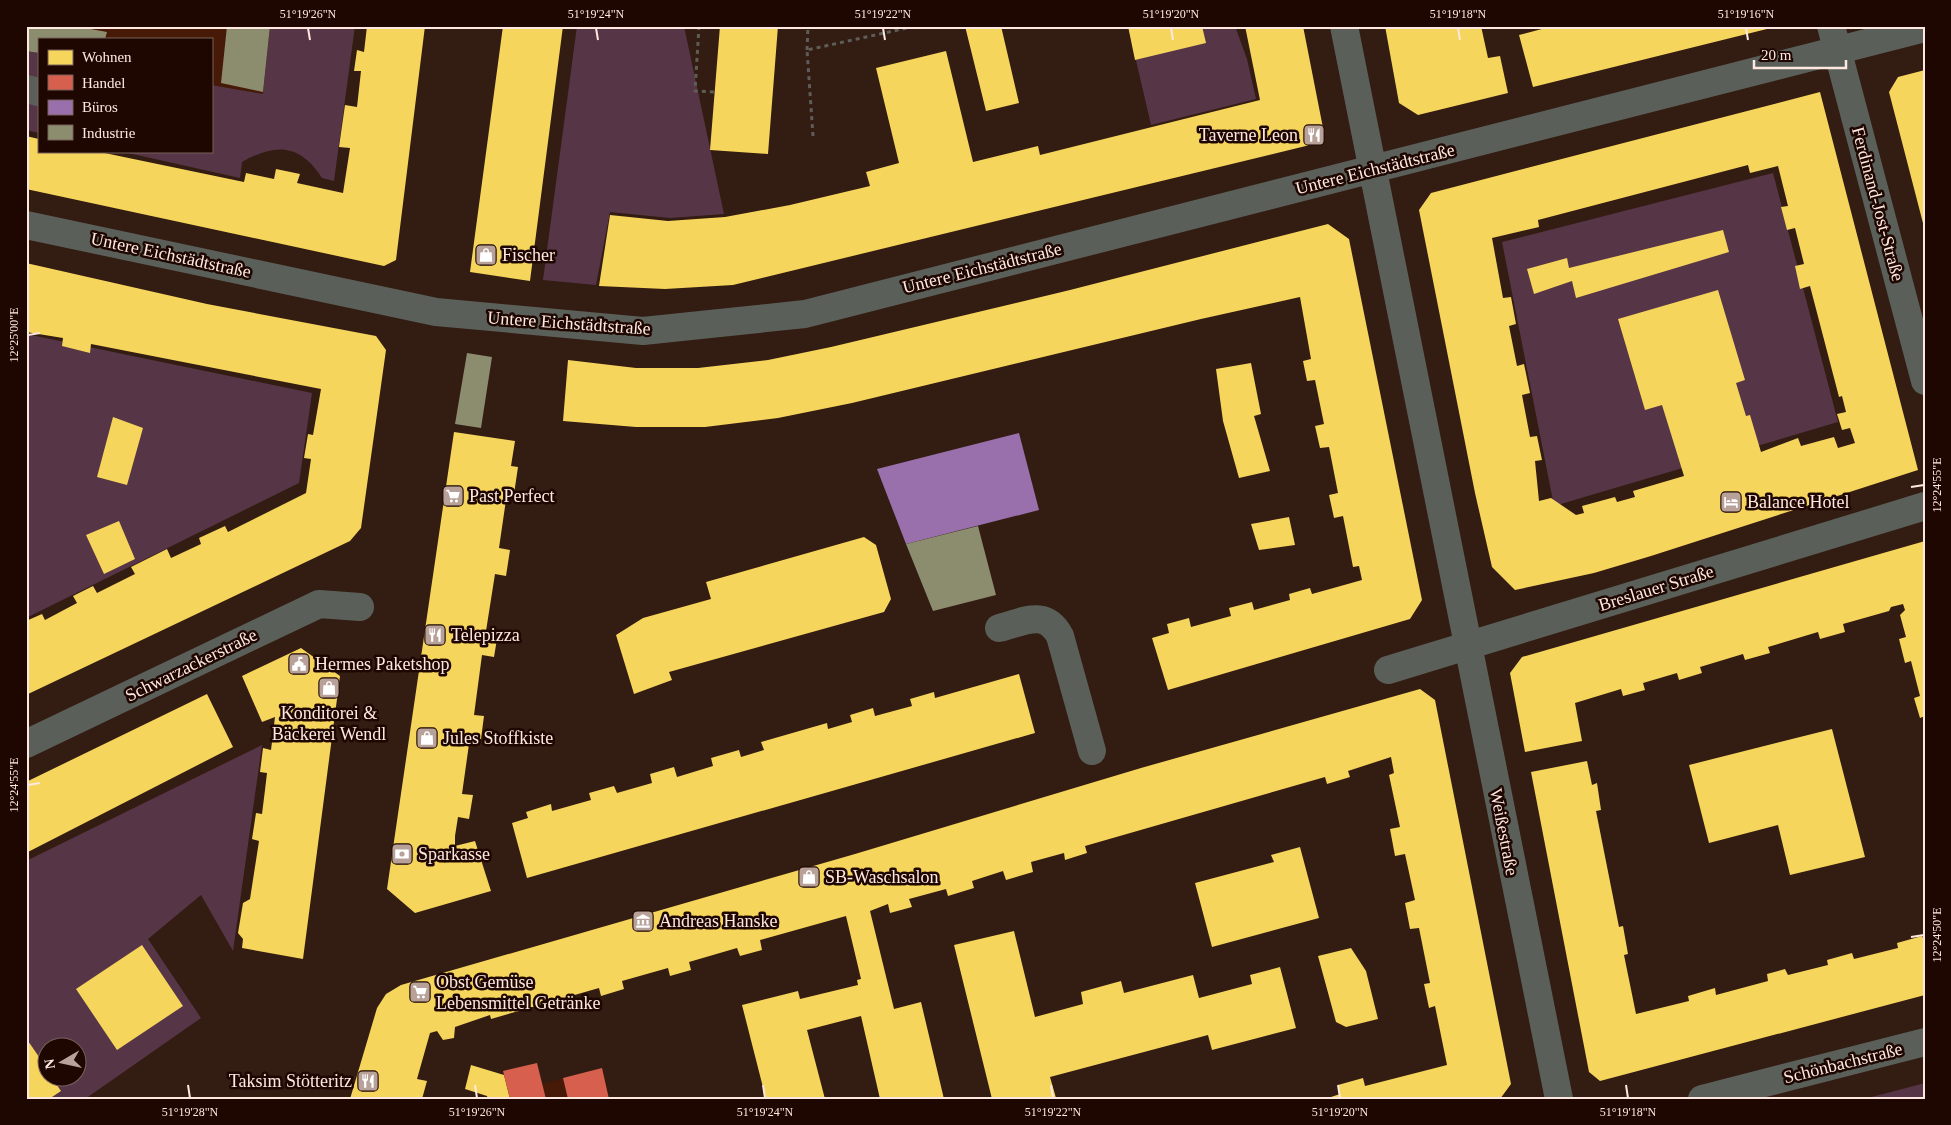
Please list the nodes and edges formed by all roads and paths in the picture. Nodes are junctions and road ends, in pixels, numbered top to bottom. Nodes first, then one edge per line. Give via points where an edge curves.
1 (699, 26) edge
2 (808, 26) edge
3 (916, 26) edge
4 (1344, 26) edge
5 (1925, 28) edge
6 (1834, 39) edge
7 (807, 50) junction
8 (715, 92) dead end
9 (813, 136) dead end
10 (1372, 170) junction
11 (26, 225) edge
12 (1925, 381) edge
13 (1925, 506) edge
14 (360, 607) dead end
15 (1000, 628) dead end
16 (1466, 645) junction
17 (1388, 670) dead end
18 (26, 744) edge
19 (1092, 751) dead end
20 (1925, 1042) edge
21 (1558, 1099) edge
22 (1702, 1099) edge

1 - 8 path via 695,91
2 - 7 path
3 - 7 path
4 - 10 street, Weißestraße
5 - 6 street, Untere Eichstädtstraße
6 - 10 street, Untere Eichstädtstraße
6 - 12 street, Ferdinand-Jost-Straße
7 - 9 path
10 - 11 street, Untere Eichstädtstraße via 805,314 643,331 436,312
10 - 16 street, Weißestraße
13 - 16 street, Breslauer Straße
14 - 18 street, Schwarzackerstraße via 318,604
15 - 19 street via 1035,619 1046,619 1054,624
16 - 17 street, Breslauer Straße
16 - 21 street, Weißestraße
20 - 22 street, Schönbachstraße

